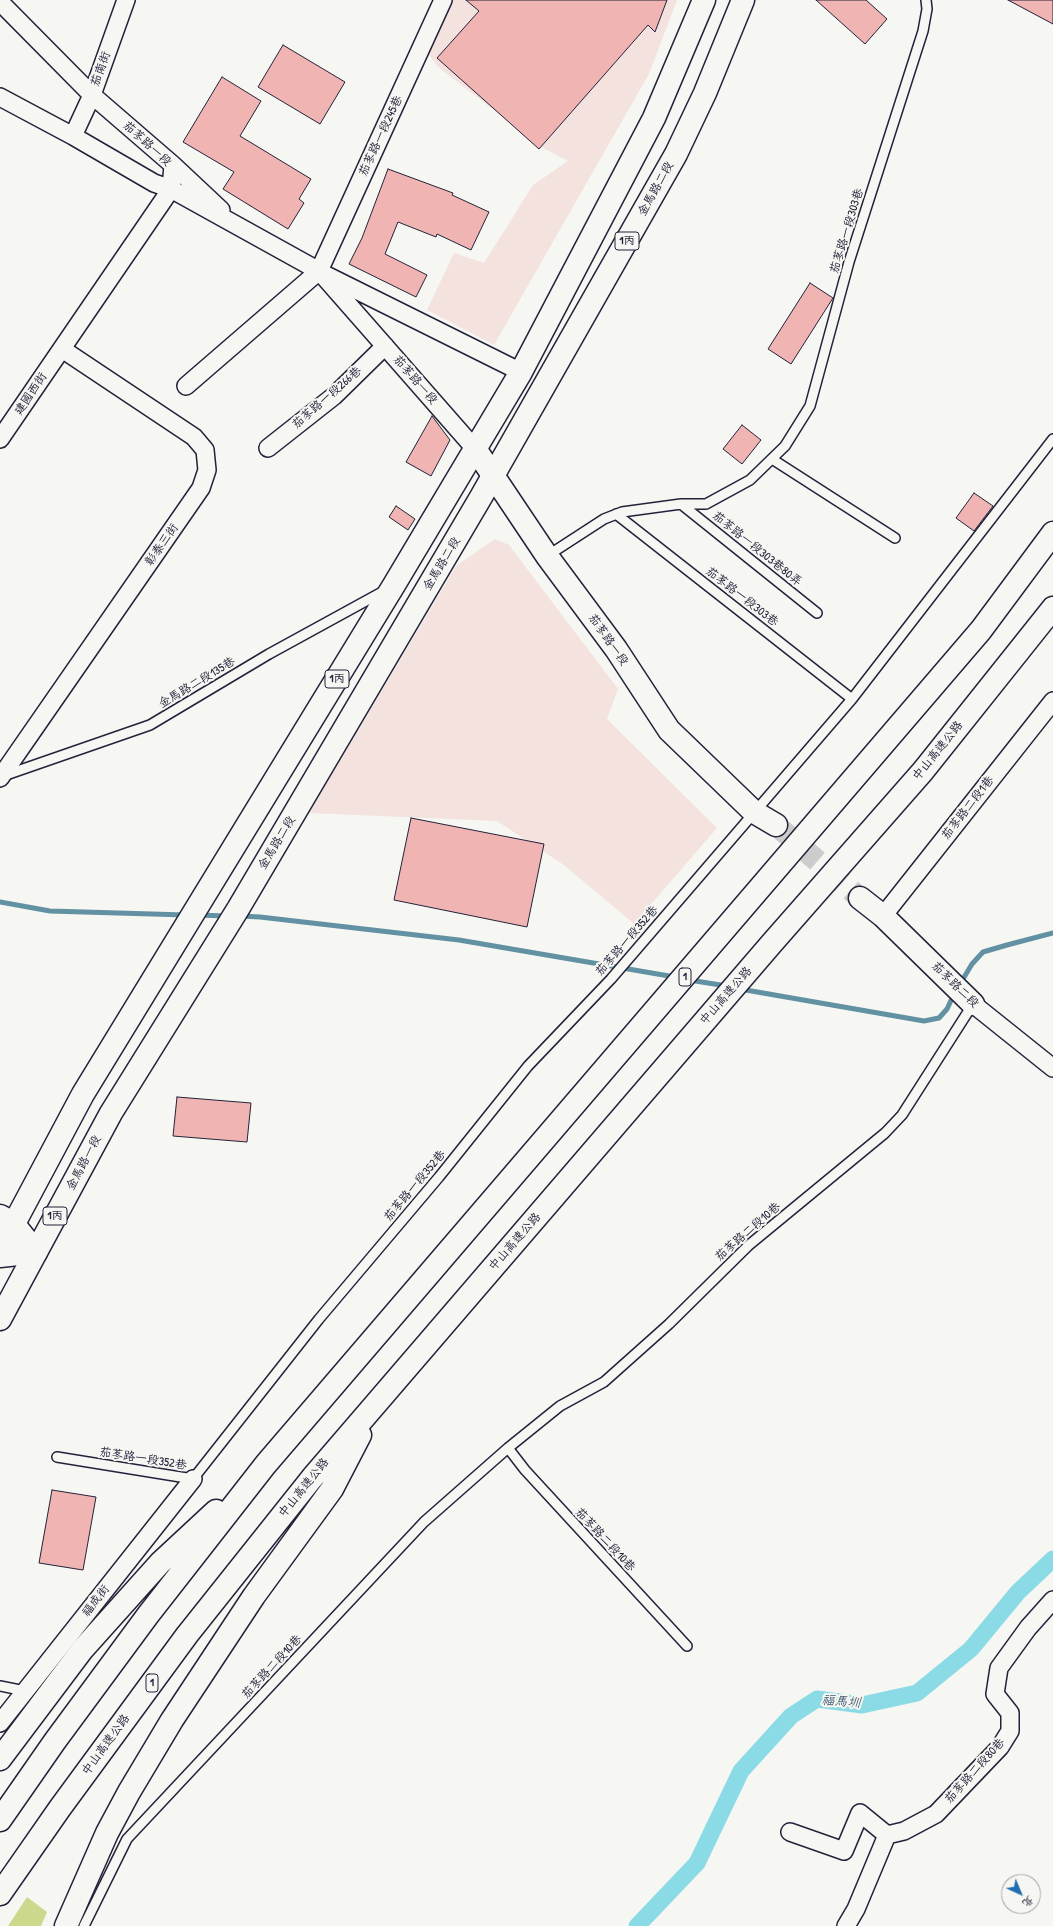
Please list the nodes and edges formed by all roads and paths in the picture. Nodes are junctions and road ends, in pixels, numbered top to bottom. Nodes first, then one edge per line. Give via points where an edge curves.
1 (126, 0) edge
2 (443, 0) edge
3 (704, 0) edge
4 (743, 0) edge
5 (926, 0) edge
6 (0, 2) edge
7 (92, 95) junction
8 (0, 98) edge
9 (73, 136) junction
10 (173, 165) junction
11 (171, 190) junction
12 (241, 229) junction
13 (319, 271) junction
14 (385, 346) junction
15 (62, 349) junction
16 (521, 372) junction
17 (186, 386) dead end
18 (0, 439) edge
19 (1053, 440) edge
20 (268, 448) dead end
21 (476, 450) junction
22 (772, 459) junction
23 (494, 475) junction
24 (681, 504) junction
25 (616, 514) junction
26 (1053, 533) edge
27 (895, 538) dead end
28 (547, 556) junction
29 (394, 585) junction
30 (1053, 608) edge
31 (817, 613) dead end
32 (852, 699) junction
33 (1053, 701) edge
34 (0, 778) edge
35 (754, 812) junction
36 (776, 825) tunnel mouth
37 (860, 898) tunnel mouth
38 (883, 916) junction
39 (963, 993) junction
40 (1053, 1068) edge
41 (111, 1113) joint
42 (6, 1220) edge
43 (0, 1250) edge
44 (36, 1252) junction
45 (0, 1256) edge
46 (0, 1319) edge
47 (377, 1402) junction
48 (508, 1448) junction
49 (57, 1457) dead end
50 (266, 1464) junction
51 (193, 1479) junction
52 (1053, 1600) edge
53 (687, 1646) dead end
54 (0, 1686) edge
55 (25, 1691) junction
56 (0, 1723) edge
57 (0, 1759) edge
58 (0, 1820) edge
59 (790, 1832) dead end
60 (887, 1836) junction
61 (0, 1894) edge
62 (66, 1926) edge
63 (84, 1926) edge
64 (846, 1926) edge

1 - 7 street, 茄南街
2 - 13 street, 茄苳路一段245巷
3 - 16 main road, 1丙 via 654,118
4 - 23 main road, 金馬路二段 / 1丙 via 705,93 676,154
5 - 22 lane, 茄苳路一段303巷 via 927,9 922,31 850,262 810,406 785,446
6 - 7 street, 茄苳路一段
7 - 9 street, 茄南街
7 - 10 street, 茄苳路一段
8 - 9 street
9 - 11 street via 154,183
10 - 11 street, 茄苳路一段
10 - 12 street
11 - 12 street, 茄苳路一段
11 - 15 street, 建國西街
12 - 13 street, 茄苳路一段
13 - 14 street, 茄苳路一段
13 - 16 street
13 - 17 street
14 - 20 street, 茄苳路一段266巷 via 334,396
14 - 21 street, 茄苳路一段
15 - 18 street, 建國西街
15 - 34 street, 彰泰三街 via 194,437 205,450 207,470 201,488
16 - 21 main road, 1丙
19 - 32 lane, 茄苳路一段352巷
21 - 23 main road, 茄苳路一段
21 - 29 main road, 1丙
22 - 24 lane, 茄苳路一段303巷 via 750,480 706,504
22 - 27 lane
23 - 28 main road, 茄苳路一段
23 - 41 main road, 金馬路二段 / 1丙 via 234,916
24 - 25 lane, 茄苳路一段303巷
24 - 31 lane, 茄苳路一段303巷80弄
25 - 28 lane, 茄苳路一段303巷
25 - 32 lane, 茄苳路一段303巷
26 - 50 main road, 1 via 981,630
28 - 35 main road, 茄苳路一段 via 616,649 669,730
29 - 34 lane, 金馬路二段135巷 via 269,654 150,725
29 - 42 main road, 1丙
30 - 47 main road, 中山高速公路 / 1 via 923,771
32 - 35 lane, 茄苳路一段352巷
33 - 38 street, 茄苳路二段1巷
35 - 36 main road, 茄苳路一段
35 - 51 lane, 茄苳路一段352巷 via 611,979 528,1066 439,1177 319,1319
37 - 38 main road, 茄苳路二段
38 - 39 main road, 茄苳路二段
39 - 40 street, 茄苳路二段
39 - 48 lane, 茄苳路二段10巷 via 902,1115 885,1133 749,1245 669,1324 604,1382 560,1406
41 - 44 main road, 金馬路一段 / 1丙
42 - 43 main road, 1丙
42 - 44 main road
44 - 45 main road
44 - 46 main road, 金馬路一段 / 1丙
47 - 61 main road, 中山高速公路 / 1 via 312,1478 187,1635
47 - 62 main road via 332,1489 254,1596 172,1720 129,1792 107,1834
48 - 53 lane, 茄苳路二段10巷 via 525,1470
48 - 63 lane, 茄苳路二段10巷 via 424,1522 127,1839
49 - 51 lane, 茄苳路一段352巷
50 - 57 main road via 155,1569 82,1650
50 - 58 main road, 1 via 148,1616
51 - 55 street, 福成街
52 - 60 street, 茄苳路二段80巷 via 1028,1628 999,1668 995,1694 1010,1713 1010,1731 1000,1747 936,1814
54 - 55 lane
55 - 56 street, 福成街
59 - 60 street via 844,1850 860,1813
60 - 64 street via 856,1909

